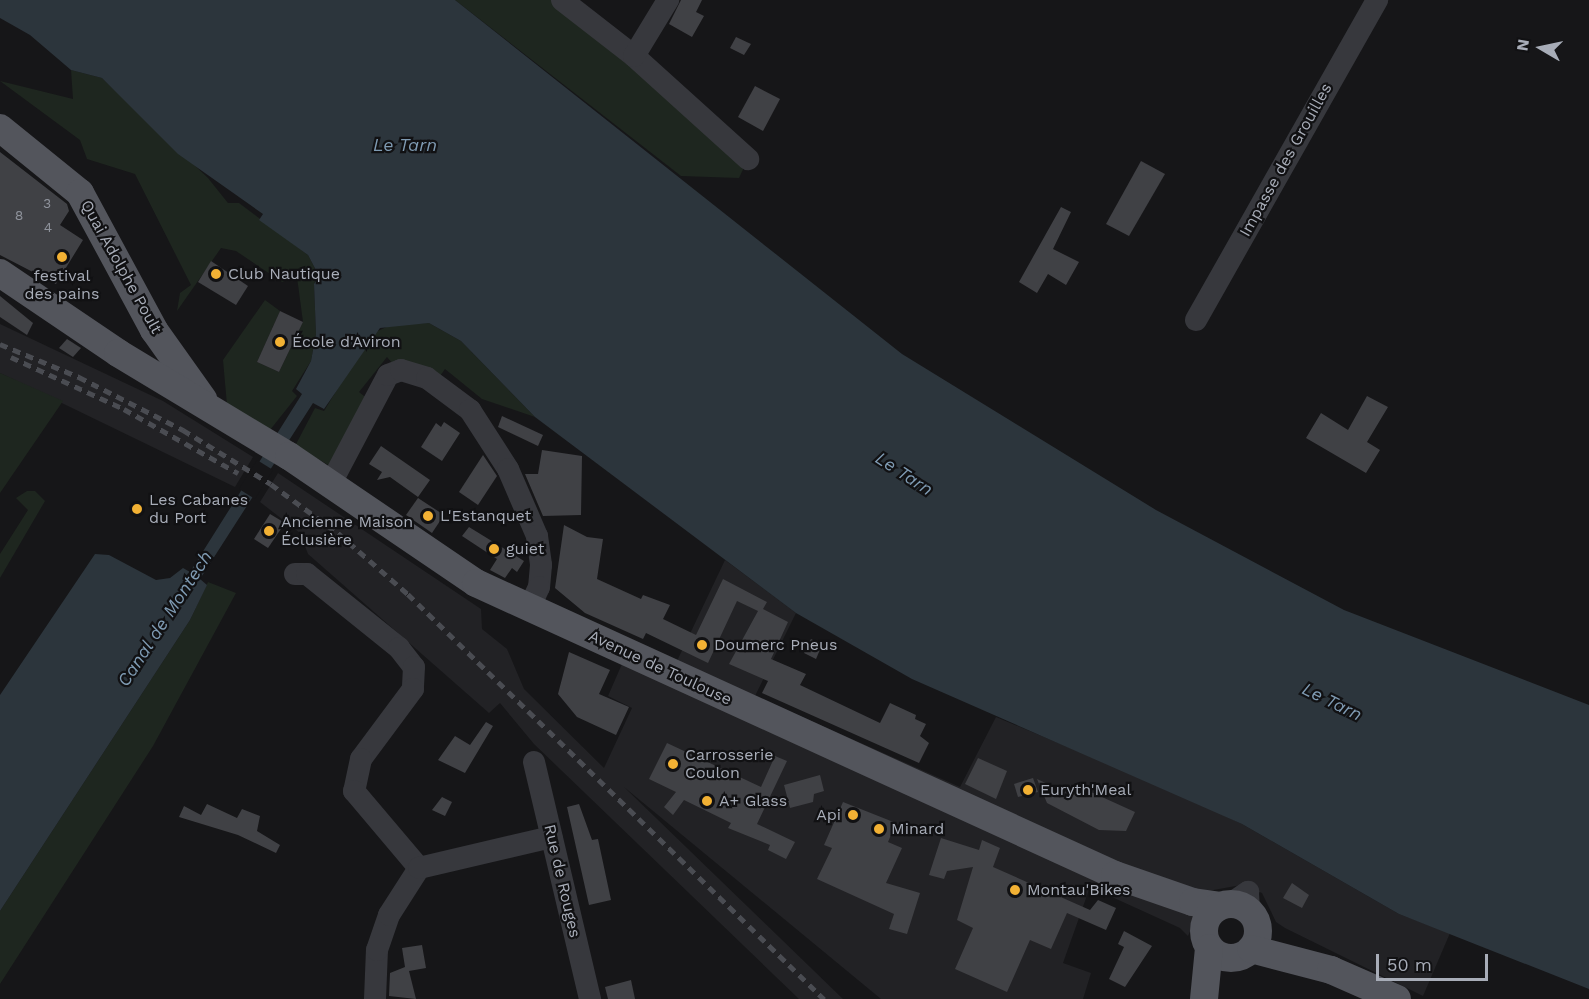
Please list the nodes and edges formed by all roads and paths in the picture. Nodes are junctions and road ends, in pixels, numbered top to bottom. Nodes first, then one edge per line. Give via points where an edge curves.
1 (562, 0) edge
2 (668, 0) edge
3 (1377, 0) edge
4 (634, 56) junction
5 (0, 128) edge
6 (748, 159) dead end
7 (0, 273) edge
8 (149, 317) junction
9 (1196, 320) dead end
10 (103, 344) junction
11 (226, 422) junction
12 (330, 485) junction
13 (295, 574) dead end
14 (529, 608) junction
15 (534, 762) dead end
16 (551, 837) junction
17 (419, 868) junction
18 (1115, 875) junction
19 (1241, 925) junction
20 (1206, 940) junction
21 (375, 999) edge
22 (590, 999) edge
23 (1204, 999) edge
24 (1212, 999) edge
25 (1397, 999) edge

1 - 4 street
2 - 4 street
3 - 9 street, Impasse des Grouilles
4 - 6 street
5 - 8 main road, Quai Adolphe Poult via 80,192
7 - 10 main road
8 - 10 main road via 148,339 128,352
8 - 11 main road, Quai Adolphe Poult via 185,378
10 - 11 main road
11 - 12 main road, Avenue de Toulouse via 289,456
12 - 14 main road, Avenue de Toulouse via 476,583
12 - 14 street via 388,375 401,370 427,378 470,410 508,469 537,536 539,587
13 - 17 street via 307,574 399,648 414,667 413,689 361,759 354,790
14 - 18 main road, Avenue de Toulouse
15 - 16 street, Rue de Rouges
16 - 17 street
16 - 22 street, Rue de Rouges
17 - 21 street via 399,895 383,932 377,950
18 - 19 main road, Avenue de Toulouse via 1193,902
18 - 20 main road, Avenue de Toulouse
19 - 20 main road via 1208,916
19 - 20 main road, Avenue de Toulouse via 1221,957
19 - 24 main road
19 - 25 main road, Avenue de Toulouse
20 - 23 main road

